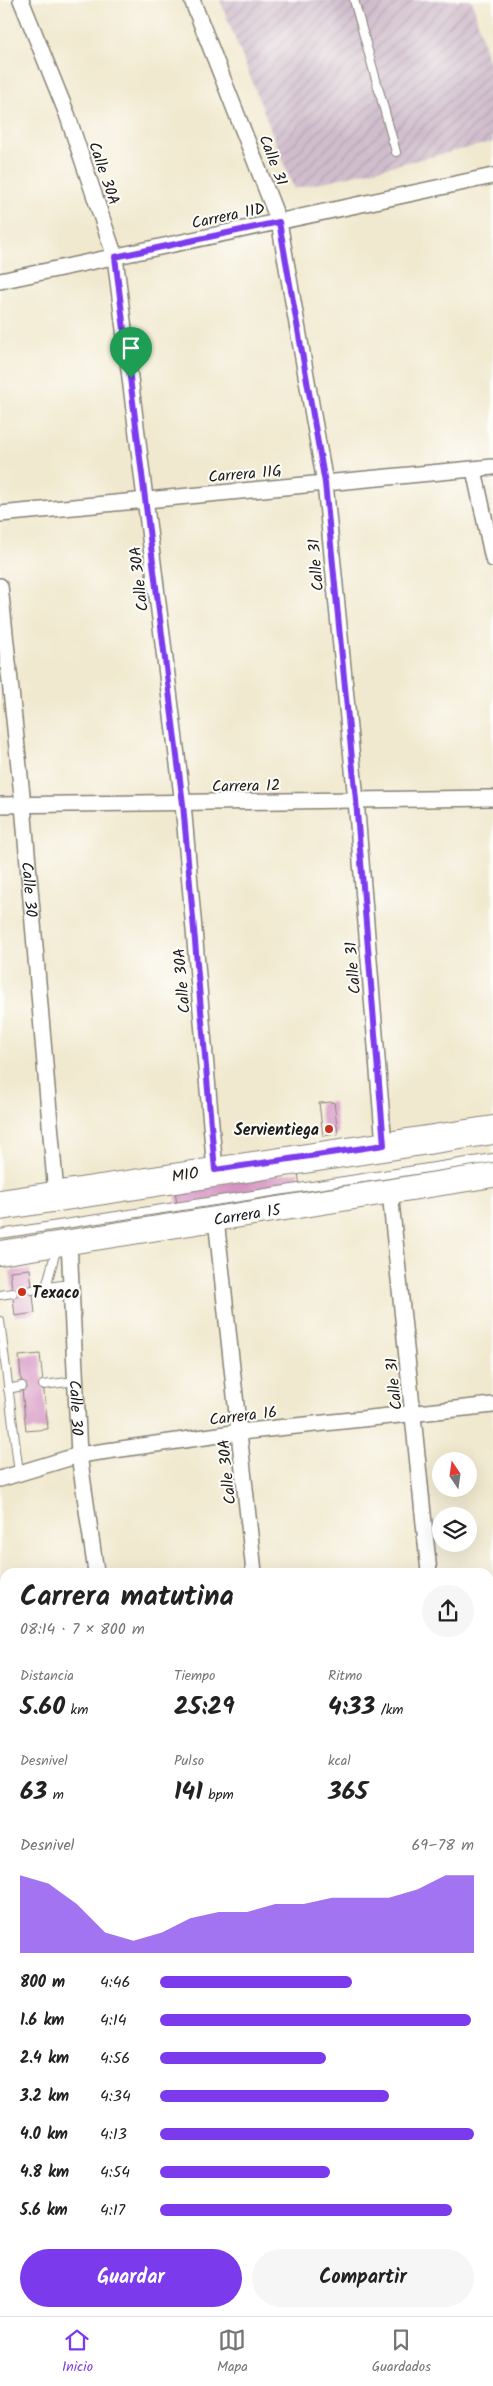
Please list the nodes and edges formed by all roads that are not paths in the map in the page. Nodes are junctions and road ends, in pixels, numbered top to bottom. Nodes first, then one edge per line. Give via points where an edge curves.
1 (21, 0) edge
2 (192, 0) edge
3 (354, 0) edge
4 (396, 152) dead end
5 (493, 176) edge
6 (279, 222) junction
7 (115, 257) junction
8 (0, 281) edge
9 (493, 467) edge
10 (474, 470) junction
11 (325, 483) junction
12 (146, 499) junction
13 (0, 514) edge
14 (493, 559) edge
15 (0, 586) edge
16 (493, 798) edge
17 (356, 800) junction
18 (183, 804) junction
19 (0, 805) edge
20 (23, 805) junction
21 (493, 1128) edge
22 (493, 1140) edge
23 (384, 1145) junction
24 (493, 1158) edge
25 (215, 1170) junction
26 (493, 1175) edge
27 (390, 1192) junction
28 (56, 1194) junction
29 (0, 1202) edge
30 (0, 1216) edge
31 (216, 1219) junction
32 (0, 1234) edge
33 (64, 1243) junction
34 (0, 1253) edge
35 (71, 1284) junction
36 (46, 1287) junction
37 (32, 1290) dead end
38 (12, 1293) dead end
39 (0, 1295) edge
40 (0, 1321) edge
41 (76, 1382) junction
42 (43, 1385) dead end
43 (22, 1386) dead end
44 (8, 1389) junction
45 (493, 1405) edge
46 (414, 1414) junction
47 (240, 1432) junction
48 (79, 1455) junction
49 (19, 1473) junction
50 (0, 1479) edge
51 (95, 1568) edge
52 (254, 1568) edge
53 (428, 1568) edge

1 - 7 street, Calle 30A via 67,114
2 - 6 street, Calle 31
3 - 4 lane
5 - 6 street, Carrera 11D
6 - 7 street, Carrera 11D
6 - 11 street, Calle 31
7 - 8 street, Carrera 11D
7 - 12 street, Calle 30A
9 - 10 street, Carrera 11G
10 - 11 street, Carrera 11G
10 - 14 street
11 - 12 street, Carrera 11G
11 - 17 street, Calle 31
12 - 13 street, Carrera 11G
12 - 18 street, Calle 30A
15 - 20 street, Calle 30
16 - 17 street, Carrera 12
17 - 18 street, Carrera 12
17 - 23 street, Calle 31
18 - 20 street, Carrera 12
18 - 25 street, Calle 30A
19 - 20 street, Carrera 12
20 - 28 street, Calle 30
21 - 23 main road
22 - 30 lane, MIO
23 - 25 main road
24 - 32 lane, MIO
25 - 28 main road
26 - 27 main road, Carrera 15
27 - 31 main road, Carrera 15
27 - 46 street, Calle 31
28 - 29 main road
31 - 33 main road, Carrera 15
31 - 47 street, Calle 30A
33 - 34 main road, Carrera 15
33 - 35 street, Calle 30
33 - 36 lane
35 - 36 lane
35 - 41 street, Calle 30
36 - 37 lane
38 - 39 lane
40 - 44 lane
41 - 42 lane
41 - 48 street, Calle 30
43 - 44 lane
44 - 49 lane
45 - 46 street, Carrera 16
46 - 47 street, Carrera 16
46 - 53 street, Calle 31
47 - 48 street, Carrera 16
47 - 52 street, Calle 30A
48 - 49 street, Carrera 16
48 - 51 street, Calle 30
49 - 50 street, Carrera 16

